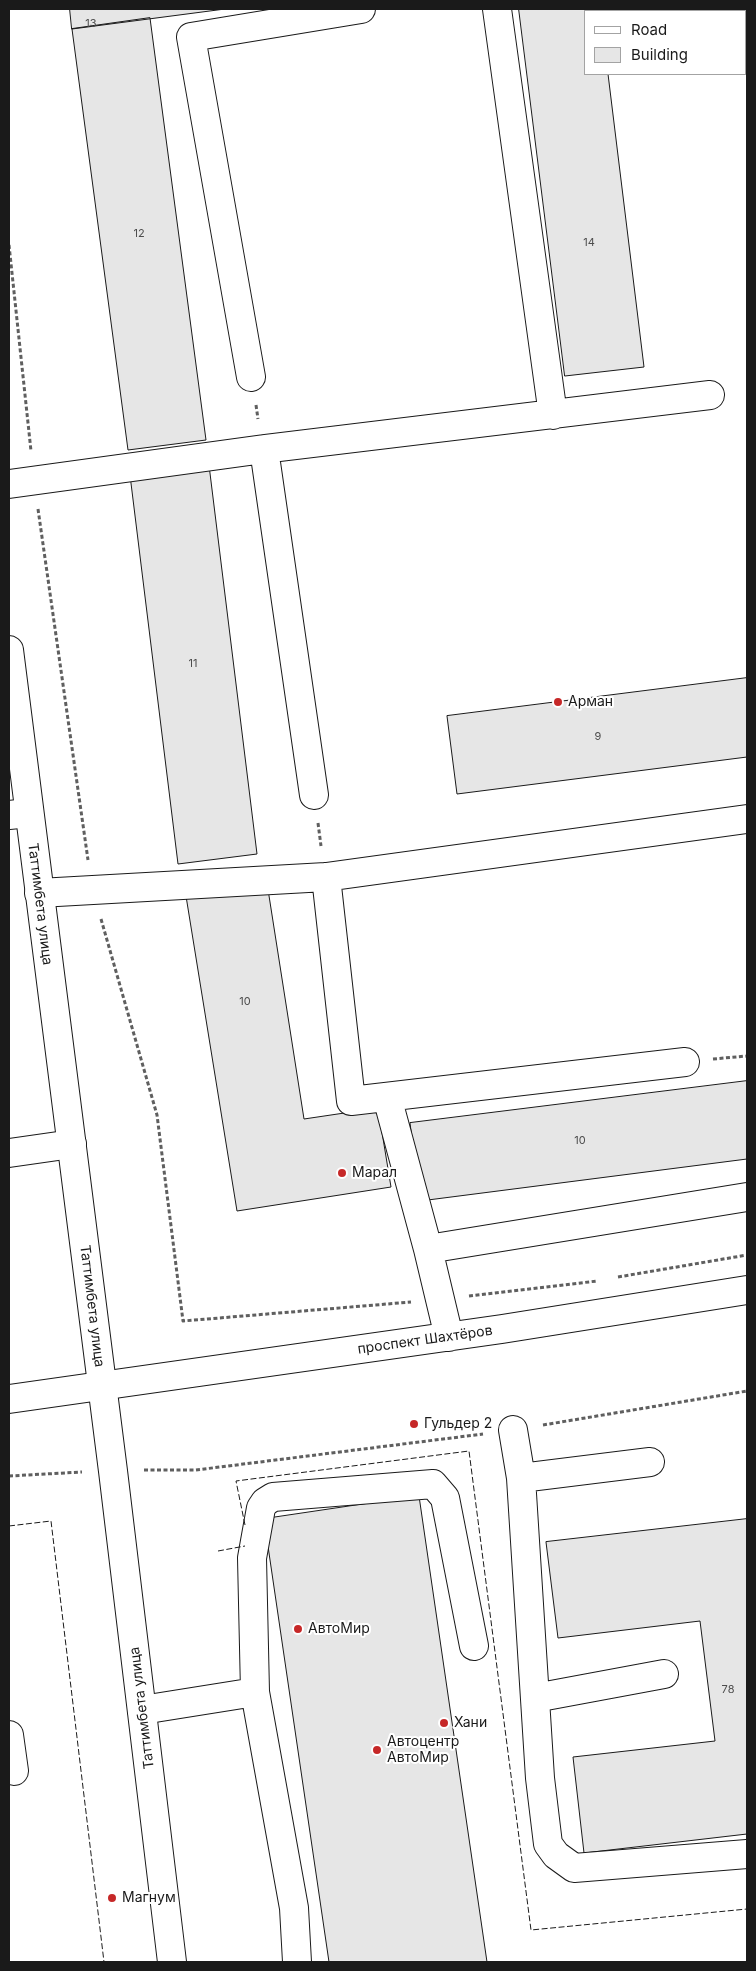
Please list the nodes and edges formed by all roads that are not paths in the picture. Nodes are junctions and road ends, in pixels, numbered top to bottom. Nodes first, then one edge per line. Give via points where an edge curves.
1 (361, 9) edge
2 (498, 9) edge
3 (251, 377) road end
4 (710, 395) dead end
5 (553, 414) junction
6 (264, 449) junction
7 (22, 482) edge
8 (9, 650) edge
9 (314, 795) road end
10 (19, 814) edge
11 (747, 819) edge
12 (326, 877) junction
13 (39, 893) junction
14 (685, 1062) dead end
15 (388, 1097) junction
16 (72, 1144) junction
17 (9, 1153) edge
18 (747, 1197) edge
19 (428, 1249) junction
20 (747, 1290) edge
21 (448, 1337) junction
22 (102, 1385) junction
23 (9, 1399) edge
24 (513, 1430) road end
25 (650, 1462) dead end
26 (521, 1478) junction
27 (474, 1646) dead end
28 (664, 1674) dead end
29 (255, 1692) junction
30 (535, 1698) junction
31 (142, 1710) junction
32 (9, 1735) edge
33 (14, 1772) dead end
34 (747, 1854) edge
35 (172, 1962) edge
36 (297, 1962) edge

1 - 3 main road via 191,37
2 - 5 main road
4 - 5 main road
5 - 6 main road
6 - 7 main road
6 - 9 main road
8 - 10 main road, Таттимбета улица
10 - 13 main road, Таттимбета улица
11 - 12 main road
12 - 13 main road
12 - 15 main road via 351,1101
13 - 16 main road, Таттимбета улица
14 - 15 main road
15 - 19 main road
16 - 17 main road
16 - 22 main road, Таттимбета улица
18 - 19 main road
19 - 21 main road
20 - 21 main road, проспект Шахтёров
21 - 22 main road, проспект Шахтёров
22 - 23 main road, проспект Шахтёров
22 - 31 main road, Таттимбета улица
24 - 26 main road
25 - 26 main road
26 - 30 main road
27 - 29 main road via 445,1498 433,1484 273,1497 261,1508 252,1558
28 - 30 main road
29 - 31 main road
29 - 36 main road via 294,1908
30 - 34 main road via 548,1844 574,1868
31 - 35 main road, Таттимбета улица
32 - 33 main road

